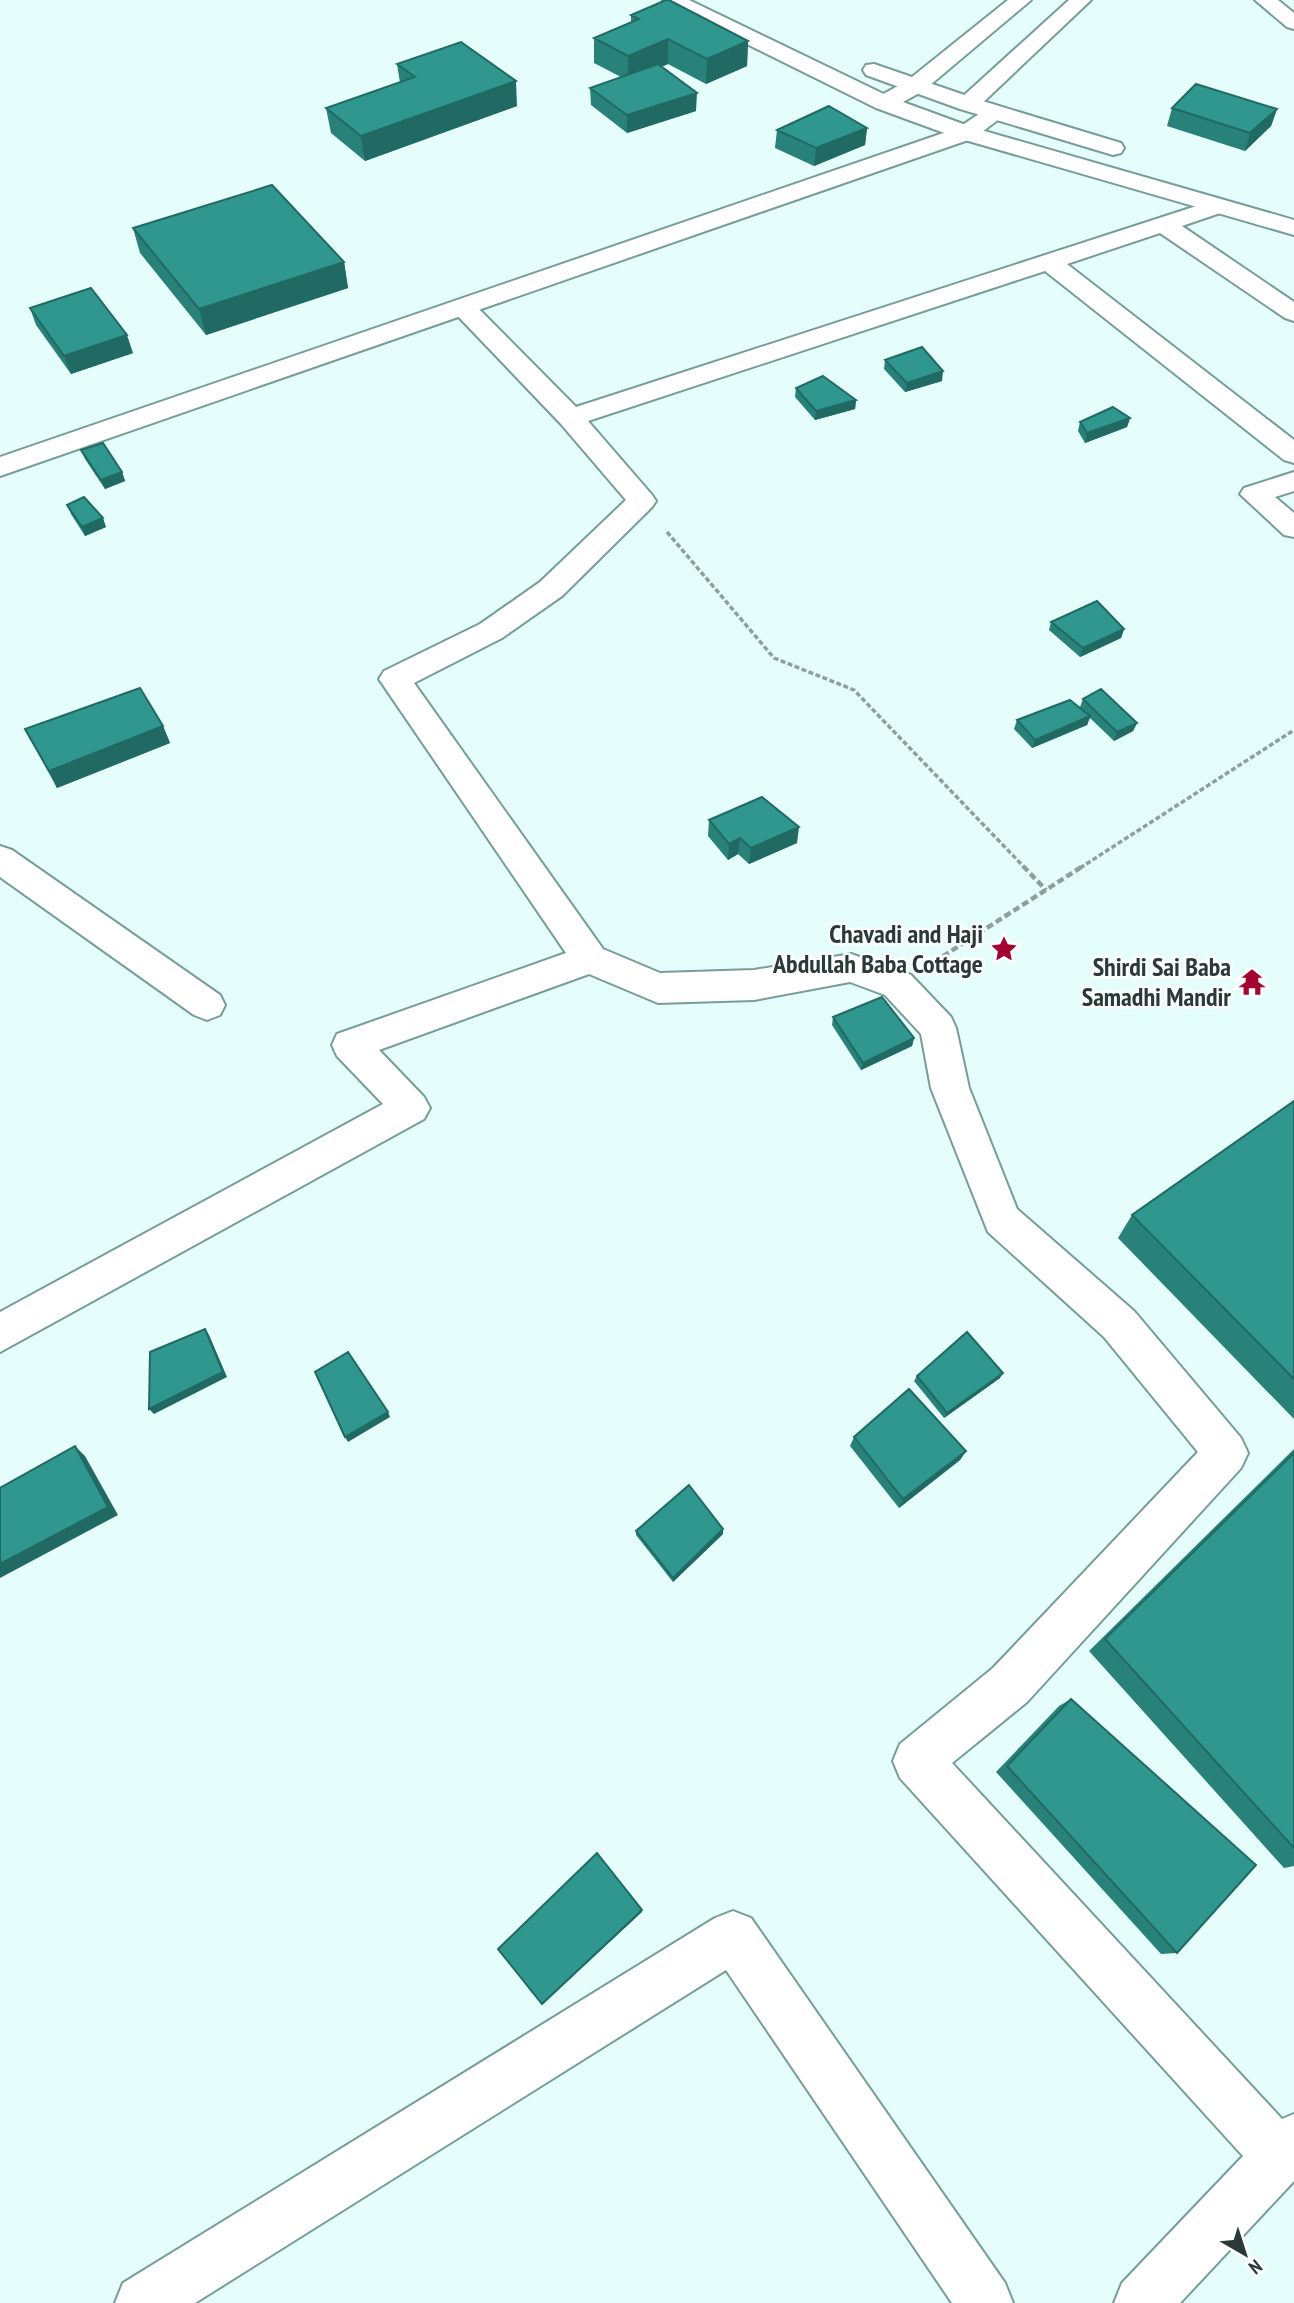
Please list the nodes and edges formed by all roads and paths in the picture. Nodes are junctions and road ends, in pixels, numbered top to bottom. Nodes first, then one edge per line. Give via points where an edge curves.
1 (673, 0) edge
2 (719, 0) edge
3 (1021, 0) edge
4 (1081, 0) edge
5 (1265, 0) edge
6 (1294, 23) edge
7 (831, 54) dead end
8 (855, 63) dead end
9 (915, 86) junction
10 (884, 103) junction
11 (968, 104) junction
12 (996, 113) junction
13 (966, 134) junction
14 (1140, 157) dead end
15 (1218, 206) junction
16 (1163, 224) junction
17 (1294, 228) edge
18 (1049, 262) junction
19 (463, 307) junction
20 (1294, 313) edge
21 (571, 418) junction
22 (1294, 454) edge
23 (0, 467) edge
24 (1294, 481) edge
25 (642, 501) junction
26 (1294, 528) edge
27 (1294, 730) edge
28 (0, 859) edge
29 (1046, 890) junction
30 (590, 959) junction
31 (898, 985) junction
32 (206, 1005) dead end
33 (0, 1333) edge
34 (1287, 2150) edge
35 (143, 2303) edge
36 (985, 2303) edge
37 (1142, 2303) edge

1 - 10 main road
2 - 7 main road
3 - 9 main road
4 - 11 main road
5 - 6 main road
8 - 9 main road
9 - 10 main road
9 - 11 main road
10 - 13 main road
11 - 12 main road
12 - 13 main road
12 - 14 main road
13 - 15 main road
13 - 19 main road
15 - 16 main road
15 - 17 main road
16 - 18 main road
16 - 20 main road
18 - 21 main road
18 - 22 main road
19 - 21 main road
19 - 23 main road
21 - 25 main road
24 - 26 main road via 1254,494
25 - 29 path via 774,658 853,690
25 - 30 main road via 551,589 491,631 395,679
27 - 29 path
28 - 32 main road
29 - 31 path
30 - 31 main road via 658,988 754,985 852,968
30 - 33 main road via 350,1045 411,1108
31 - 34 main road via 938,1028 950,1088 1002,1220 1119,1324 1226,1453 1010,1685 917,1761
34 - 37 main road
35 - 36 main road via 733,1936

